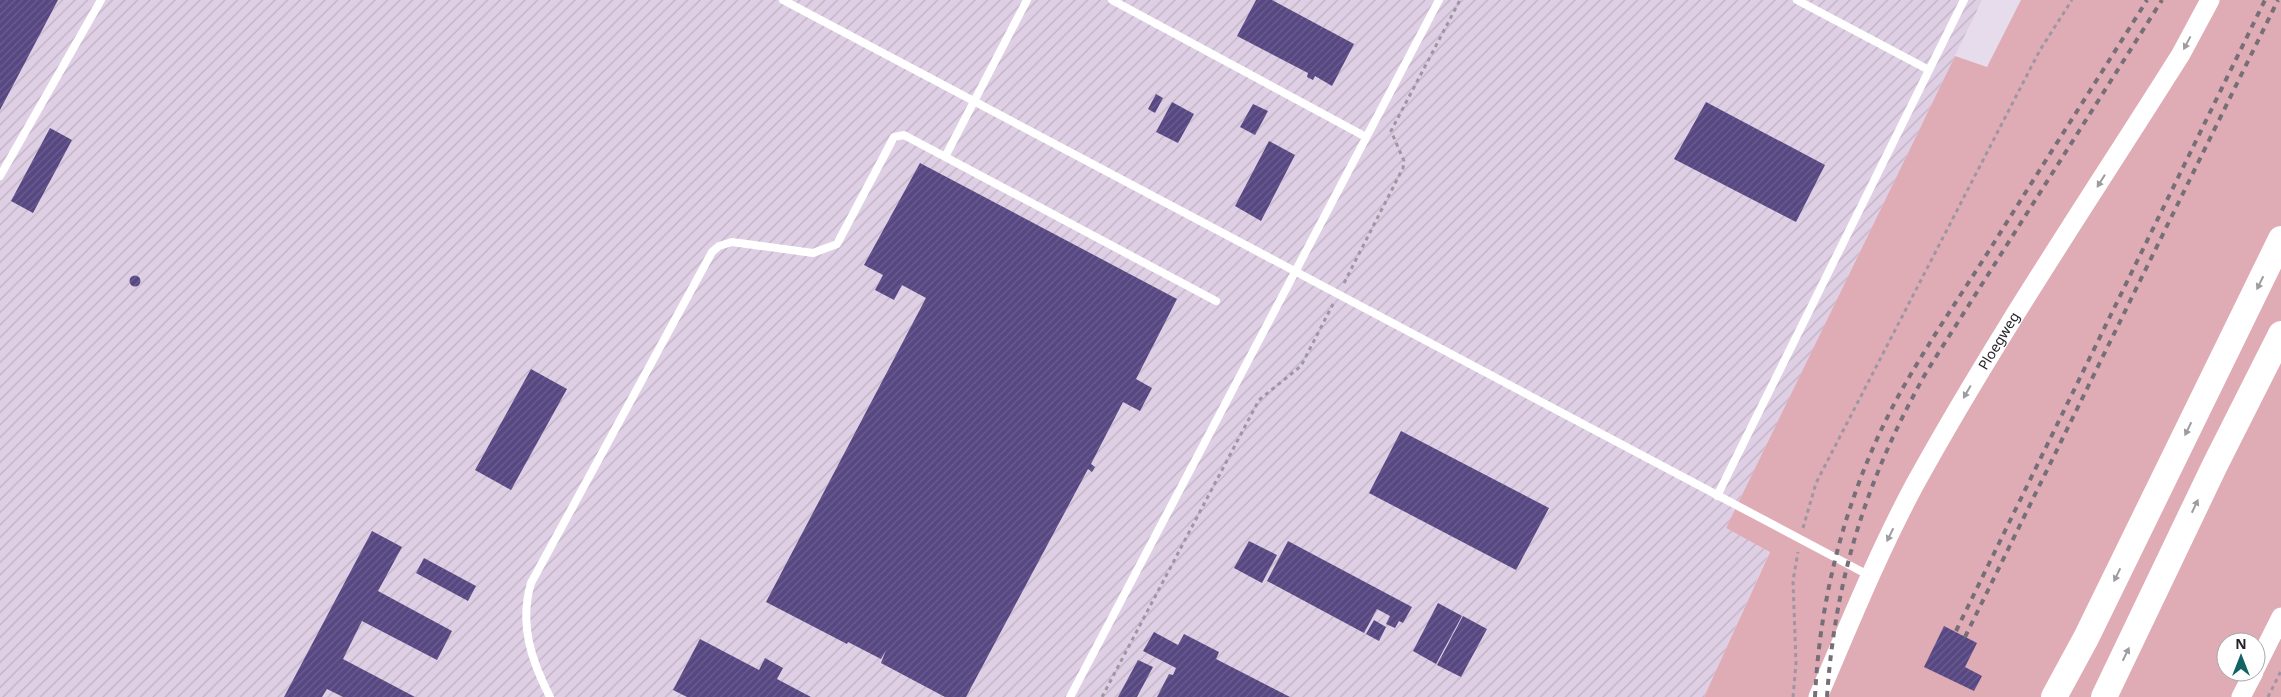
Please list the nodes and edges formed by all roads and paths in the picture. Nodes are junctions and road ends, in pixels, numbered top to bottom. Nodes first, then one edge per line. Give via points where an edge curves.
1 (101, 0) edge
2 (783, 0) edge
3 (1027, 0) edge
4 (1112, 0) edge
5 (1439, 0) edge
6 (1460, 0) edge
7 (1797, 0) edge
8 (1964, 0) edge
9 (2072, 0) edge
10 (2210, 0) edge
11 (1929, 70) junction
12 (974, 101) junction
13 (1366, 137) junction
14 (945, 157) junction
15 (0, 176) edge
16 (2281, 239) edge
17 (1295, 272) junction
18 (1337, 294) junction
19 (1216, 301) dead end
20 (2281, 334) edge
21 (2281, 357) edge
22 (2215, 465) junction
23 (1717, 496) junction
24 (1799, 540) junction
25 (1870, 576) junction
26 (2281, 617) edge
27 (2266, 648) edge
28 (2281, 671) edge
29 (2249, 682) edge
30 (550, 697) edge
31 (1070, 697) edge
32 (1102, 697) edge
33 (1793, 697) edge
34 (1818, 697) edge
35 (2054, 697) edge
36 (2104, 697) edge
37 (2242, 697) edge
38 (2268, 697) edge

1 - 15 lane
2 - 12 lane
3 - 12 lane
4 - 13 lane
5 - 13 lane
6 - 18 path via 1392,131 1404,161 1403,168
7 - 11 lane
8 - 11 lane
9 - 24 path via 2040,50 1816,483
10 -> 25 street, Ploegweg via 2181,54 1970,388 1914,486
11 - 23 lane
12 - 14 lane
12 - 17 lane
13 - 17 lane
14 - 19 lane
14 - 30 lane via 904,135 894,137 837,244 824,251 813,253 732,242 712,252 531,583 525,602 526,627 531,651
16 -> 35 highway
17 - 18 lane
17 - 31 lane
18 - 23 lane
18 - 32 path via 1301,366 1259,400
20 - 22 highway
21 - 22 highway
36 -> 22 highway
23 - 24 lane
24 - 25 lane
24 - 33 path via 1793,581 1796,663
25 - 34 street, Ploegweg
26 - 27 street
28 - 38 path
29 - 37 street

